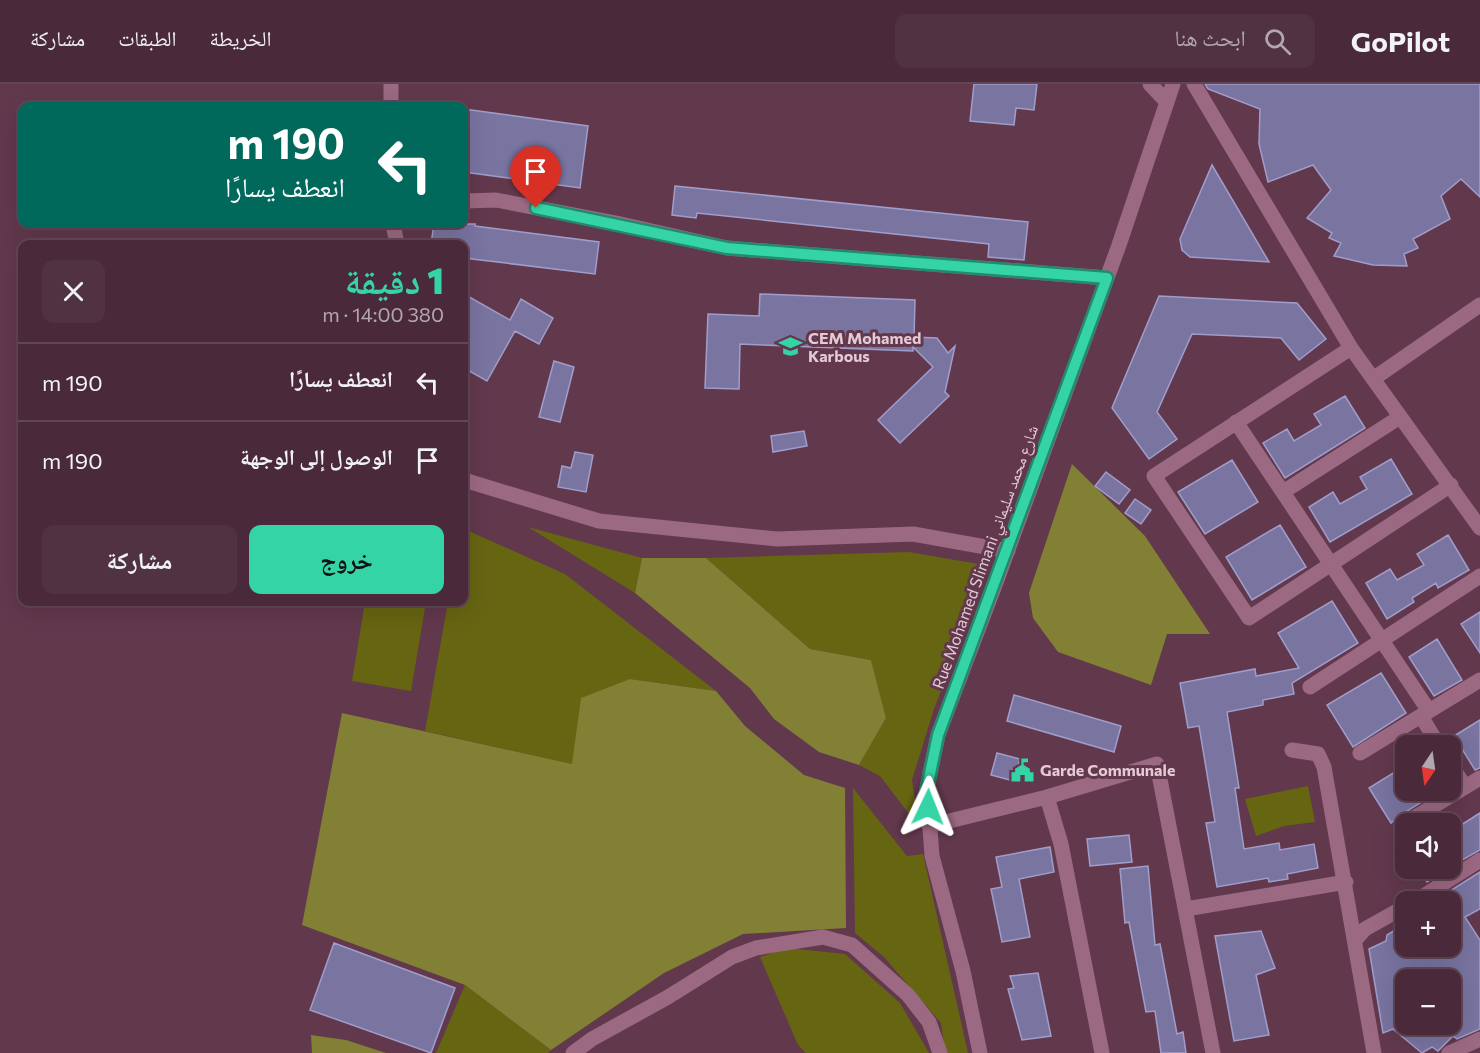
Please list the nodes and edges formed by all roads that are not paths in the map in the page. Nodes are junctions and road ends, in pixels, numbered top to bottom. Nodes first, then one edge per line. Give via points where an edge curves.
1 (391, 84) edge
2 (1150, 84) edge
3 (1173, 84) edge
4 (1194, 84) edge
5 (1166, 101) junction
6 (391, 102) edge
7 (468, 201) edge
8 (1107, 278) junction
9 (1480, 305) edge
10 (1351, 348) junction
11 (1373, 379) junction
12 (1400, 417) junction
13 (1236, 422) junction
14 (468, 481) edge
15 (1450, 485) junction
16 (1283, 492) junction
17 (1480, 528) edge
18 (1008, 550) junction
19 (1331, 564) junction
20 (1480, 576) edge
21 (1382, 639) junction
22 (1480, 680) edge
23 (1310, 687) dead end
24 (1425, 713) junction
25 (1435, 735) edge
26 (1292, 750) dead end
27 (1360, 753) dead end
28 (1480, 778) edge
29 (1461, 781) edge
30 (1465, 787) junction
31 (1047, 797) junction
32 (1422, 813) edge
33 (929, 826) junction
34 (1480, 860) edge
35 (1346, 882) junction
36 (1431, 891) edge
37 (1186, 909) junction
38 (1395, 912) edge
39 (1356, 939) junction
40 (1480, 1039) edge
41 (573, 1053) edge
42 (940, 1053) edge
43 (980, 1053) edge
44 (1102, 1053) edge
45 (1213, 1053) edge
46 (1374, 1053) edge
47 (1449, 1053) edge

1 - 6 street
2 - 5 street
3 - 5 street, Rue Mohamed Slimani شارع محمد سليماني
4 - 10 street
5 - 8 street, Rue Mohamed Slimani شارع محمد سليماني
7 - 8 street via 496,200 727,248
8 - 18 street, Rue Mohamed Slimani شارع محمد سليماني
9 - 11 street
10 - 11 street
10 - 13 street
11 - 12 street
12 - 15 street
12 - 16 street
13 - 16 street
13 - 19 street via 1155,476 1249,618
14 - 18 street via 599,521 777,539 913,534
15 - 17 street
15 - 19 street
16 - 19 street
18 - 33 street, Rue Mohamed Slimani شارع محمد سليماني via 938,735 927,788
19 - 21 street
20 - 21 street
21 - 23 street
21 - 24 street
22 - 24 street
24 - 25 street
24 - 27 street
26 - 35 street via 1318,754 1324,767
28 - 30 street
29 - 30 street
30 - 32 street
31 - 33 street
31 - 37 street via 1157,764
31 - 44 street via 1061,844
33 - 43 street, Rue Mohamed Slimani شارع محمد سليماني via 932,856
34 - 36 street
35 - 37 street
35 - 39 street
37 - 45 street
38 - 39 street via 1365,929
39 - 46 street
40 - 47 street
41 - 42 street via 732,957 756,948 823,938 852,945 908,995 929,1022

